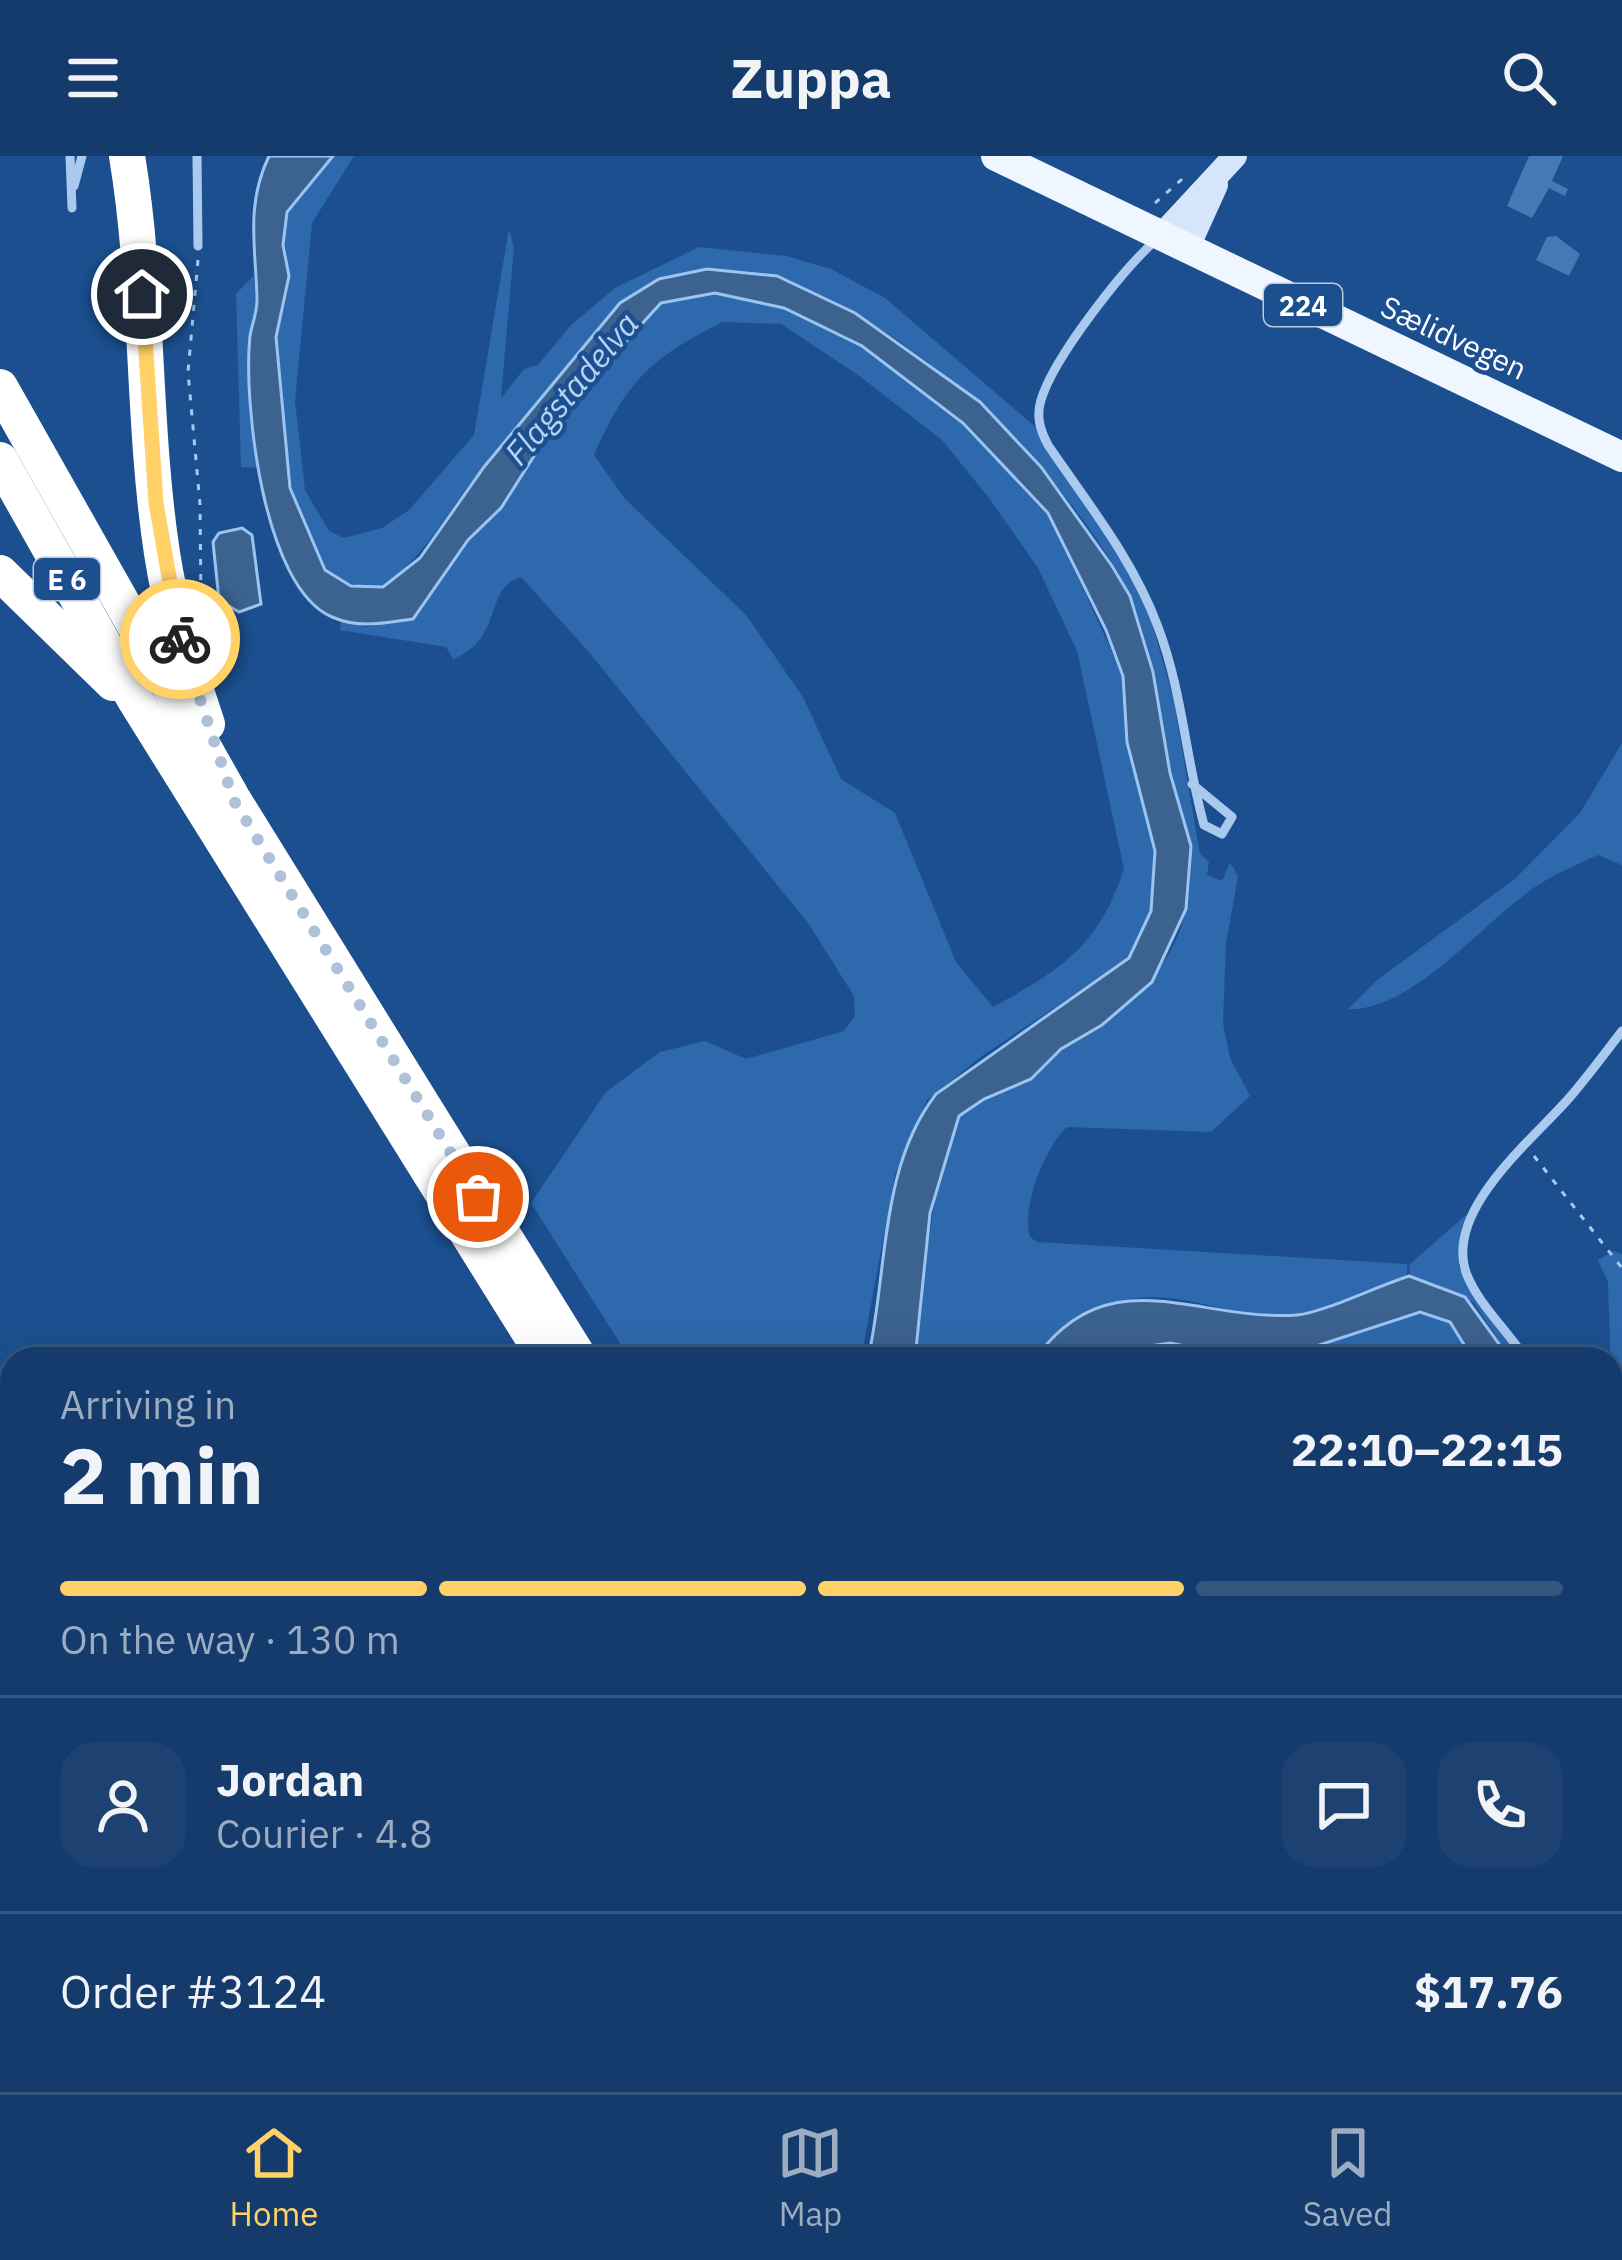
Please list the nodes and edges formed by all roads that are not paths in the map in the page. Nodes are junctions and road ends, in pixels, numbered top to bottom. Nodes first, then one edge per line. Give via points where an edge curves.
1 (70, 156) edge
2 (82, 156) edge
3 (127, 156) edge
4 (197, 156) edge
5 (996, 156) edge
6 (1230, 161) edge
7 (73, 191) junction
8 (72, 208) dead end
9 (1174, 242) junction
10 (198, 246) road end
11 (0, 387) edge
12 (1622, 457) edge
13 (0, 460) edge
14 (0, 573) edge
15 (134, 698) junction
16 (1192, 784) junction
17 (234, 801) junction
18 (1622, 1031) edge
19 (539, 1347) edge
20 (573, 1347) edge
21 (1517, 1347) edge

1 - 7 lane
2 - 7 lane
3 - 17 highway, E 6 via 161,552 194,687
4 - 10 lane
5 - 9 main road, Sælidvegen / 224
6 - 9 main road
7 - 8 lane
9 - 12 main road, Sælidvegen / 224
9 - 16 lane via 1057,369 1040,401 1039,423 1157,622
11 - 17 highway, E 6
13 - 15 highway, E 6
14 - 15 highway, E 6 via 94,670
15 - 19 highway, E 6
16 - 16 lane via 1211,833 1231,828 1227,808
17 - 20 highway, E 6
18 - 21 lane via 1489,1188 1463,1249 1471,1282

